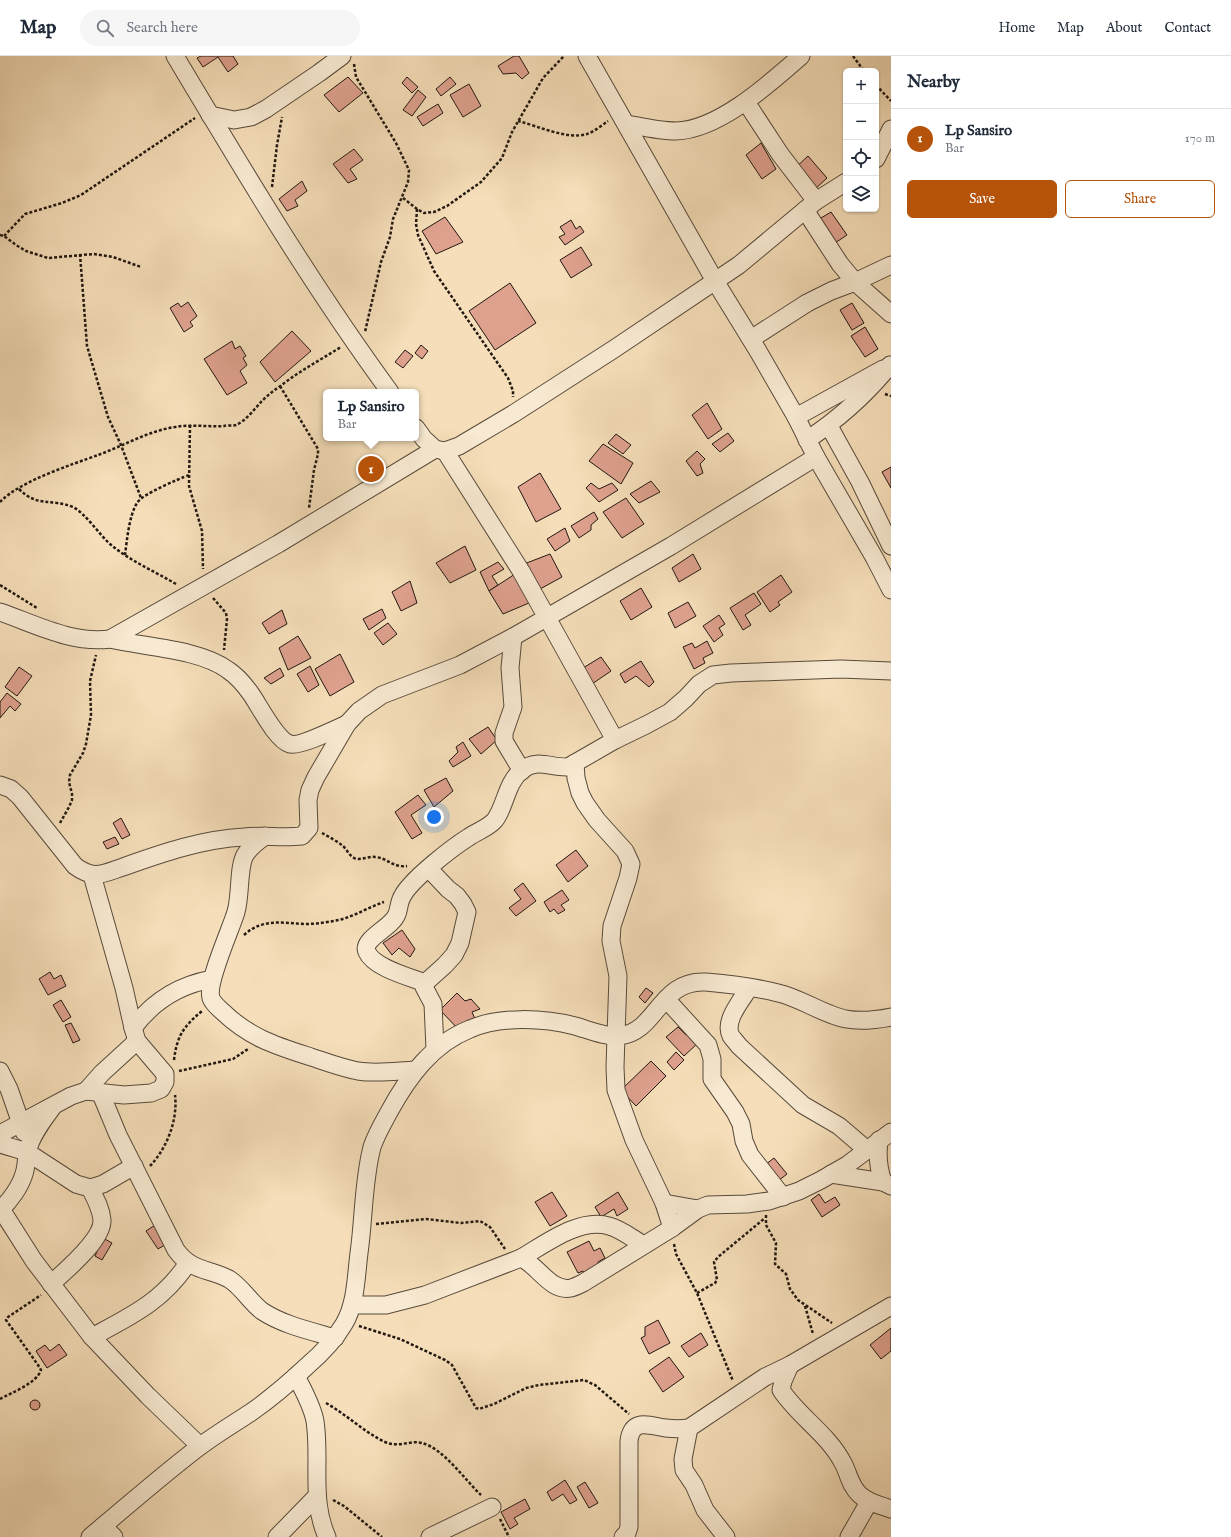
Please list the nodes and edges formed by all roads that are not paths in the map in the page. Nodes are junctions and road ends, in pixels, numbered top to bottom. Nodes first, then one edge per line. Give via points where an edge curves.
1 (175, 56) edge
2 (588, 56) edge
3 (801, 56) edge
4 (347, 59) edge
5 (746, 102) junction
6 (208, 112) junction
7 (624, 118) junction
8 (891, 129) edge
9 (883, 153) edge
10 (843, 184) edge
11 (810, 205) junction
12 (891, 265) edge
13 (715, 281) junction
14 (855, 282) junction
15 (891, 314) edge
16 (751, 339) junction
17 (891, 365) edge
18 (388, 389) edge
19 (796, 417) junction
20 (829, 426) junction
21 (419, 432) edge
22 (807, 440) junction
23 (440, 450) junction
24 (816, 457) junction
25 (891, 546) edge
26 (874, 557) junction
27 (891, 590) edge
28 (0, 612) edge
29 (547, 617) junction
30 (513, 637) junction
31 (105, 640) junction
32 (891, 671) edge
33 (347, 724) junction
34 (615, 740) junction
35 (575, 763) junction
36 (522, 771) junction
37 (0, 785) edge
38 (265, 836) junction
39 (429, 869) junction
40 (92, 875) junction
41 (212, 979) junction
42 (425, 983) junction
43 (750, 988) junction
44 (666, 999) junction
45 (891, 1017) edge
46 (135, 1035) junction
47 (617, 1037) junction
48 (435, 1049) junction
49 (415, 1070) junction
50 (0, 1072) edge
51 (93, 1093) junction
52 (53, 1106) junction
53 (21, 1122) junction
54 (0, 1134) edge
55 (879, 1141) edge
56 (0, 1144) edge
57 (29, 1148) junction
58 (134, 1166) junction
59 (831, 1174) junction
60 (887, 1184) edge
61 (90, 1188) junction
62 (776, 1199) junction
63 (664, 1203) junction
64 (698, 1209) junction
65 (1, 1210) edge
66 (672, 1228) junction
67 (644, 1246) junction
68 (517, 1260) junction
69 (188, 1263) junction
70 (52, 1286) junction
71 (352, 1305) junction
72 (891, 1306) edge
73 (92, 1337) junction
74 (334, 1338) junction
75 (790, 1365) junction
76 (296, 1376) junction
77 (765, 1377) junction
78 (781, 1390) junction
79 (688, 1428) junction
80 (200, 1446) junction
81 (317, 1496) junction
82 (869, 1502) junction
83 (492, 1507) road end
84 (891, 1509) edge
85 (109, 1532) edge
86 (90, 1537) edge
87 (277, 1537) edge
88 (327, 1537) edge
89 (430, 1537) edge
90 (623, 1537) edge
91 (726, 1537) edge
92 (849, 1537) edge

1 - 6 street
2 - 7 street
3 - 5 street
4 - 6 street via 251,117 234,120
5 - 7 street via 721,117 695,128 676,131
5 - 11 street
6 - 18 street via 329,306
7 - 13 street
8 - 9 street
10 - 11 street
11 - 13 street via 739,265
11 - 14 street via 840,264
12 - 14 street
13 - 16 street
13 - 23 street via 513,414 459,446
14 - 15 street
14 - 16 street via 807,303
16 - 19 street
17 - 19 street
17 - 20 street via 872,388
19 - 22 street
20 - 22 street
20 - 25 street
21 - 23 street
22 - 24 street
23 - 29 street via 521,571
23 - 31 street via 197,591
24 - 26 street
24 - 29 street
25 - 26 street
26 - 27 street
28 - 31 street via 46,629
29 - 30 street
29 - 34 street
30 - 33 street via 460,665 382,695 359,711
30 - 36 street via 510,668 513,707 504,733 504,741
31 - 33 street via 192,654 212,661 240,680 274,731 290,744 299,744
32 - 34 street via 841,669 713,675 699,684 670,712
33 - 38 street via 310,790 309,828 302,836
34 - 35 street
35 - 36 street via 560,768 541,763
35 - 47 street via 578,786 585,803 625,851 631,864 612,926 611,941 618,976
36 - 39 street via 512,783 494,822 449,851
37 - 40 street via 11,789 20,797 75,866
38 - 40 street via 215,840 159,855 104,874
38 - 41 street via 255,843 245,856 237,910
39 - 42 street via 457,896 467,912 454,955
39 - 42 street via 402,896 393,922 369,940 366,946 366,952 377,963
40 - 46 street
41 - 46 street via 185,986 168,994 141,1016
41 - 49 street via 210,991 214,1004 241,1028 262,1040 359,1071 382,1073
42 - 48 street via 424,987 433,1004
43 - 44 street via 704,982 689,983 677,988
43 - 45 street via 780,993 845,1019 870,1021
43 - 55 street via 733,1014 729,1026 731,1035 739,1046 803,1105 839,1126
44 - 47 street via 644,1024 632,1033
44 - 62 street via 708,1045 712,1058 712,1079 735,1112 750,1155
46 - 51 street via 102,1072
46 - 51 street via 165,1074 165,1082 161,1089 151,1093 124,1095
47 - 48 street via 547,1021 498,1021 470,1029
47 - 63 street via 616,1090 634,1140
48 - 49 street
49 - 71 street via 391,1108 373,1146
50 - 53 street
51 - 52 street via 71,1096
51 - 58 street
52 - 53 street
52 - 57 street via 42,1120
53 - 54 street
53 - 57 street
55 - 59 street
55 - 60 street via 879,1168
56 - 57 street
57 - 61 street via 76,1184
57 - 65 street via 20,1182
58 - 61 street via 103,1184
58 - 69 street via 176,1250
59 - 60 street
59 - 62 street
61 - 70 street via 99,1208 101,1229 95,1240
62 - 64 street via 747,1204 708,1205
63 - 64 street
63 - 66 street
64 - 66 street
65 - 70 street
66 - 67 street
67 - 68 street via 610,1226 597,1223 583,1225 563,1234
67 - 68 street via 583,1283 570,1288 557,1286 533,1266
68 - 71 street via 425,1295 386,1304
69 - 73 street via 174,1283 159,1297
69 - 74 street via 230,1280 262,1311 277,1319
70 - 73 street
71 - 74 street via 346,1322
72 - 75 street
73 - 80 street
74 - 76 street via 323,1352
75 - 77 street
75 - 78 street
76 - 80 street via 252,1411
76 - 81 street via 315,1421
77 - 78 street
77 - 79 street
78 - 82 street via 835,1450 844,1464 850,1483
79 - 90 street via 639,1424 630,1435 630,1527
79 - 91 street via 683,1459 684,1470 705,1510
80 - 85 street
81 - 87 street
81 - 88 street
82 - 84 street
82 - 92 street
83 - 89 street
85 - 86 street

